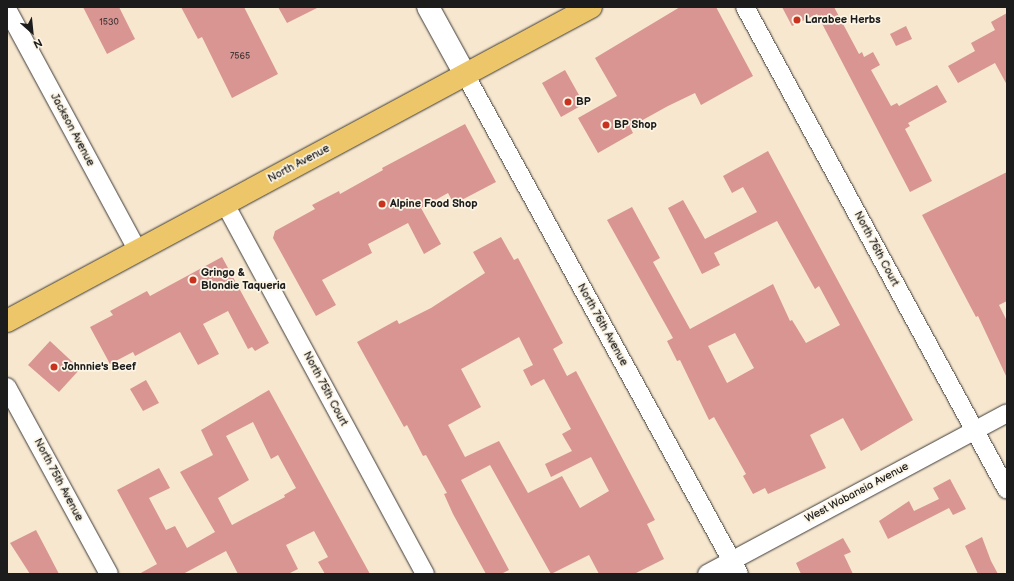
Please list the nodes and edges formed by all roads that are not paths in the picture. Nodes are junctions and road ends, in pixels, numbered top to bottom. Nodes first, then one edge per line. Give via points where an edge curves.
1 (428, 7) edge
2 (591, 7) edge
3 (745, 7) edge
4 (7, 9) edge
5 (466, 76) junction
6 (225, 204) junction
7 (138, 251) junction
8 (7, 321) edge
9 (7, 387) edge
10 (1007, 413) edge
11 (974, 430) junction
12 (1007, 490) edge
13 (735, 567) edge
14 (109, 574) edge
15 (425, 574) edge
16 (707, 574) edge

1 - 5 street
2 - 5 main road, North Avenue
3 - 11 street, North 76th Court
4 - 7 street, Jackson Avenue
5 - 6 main road, North Avenue
5 - 13 street, North 76th Avenue
6 - 7 main road, North Avenue
6 - 15 street, North 75th Court
7 - 8 main road, North Avenue
9 - 14 street, North 75th Avenue
10 - 11 street, West Wabansia Avenue
11 - 12 street, North 76th Court
11 - 13 street, West Wabansia Avenue
13 - 16 street, West Wabansia Avenue

